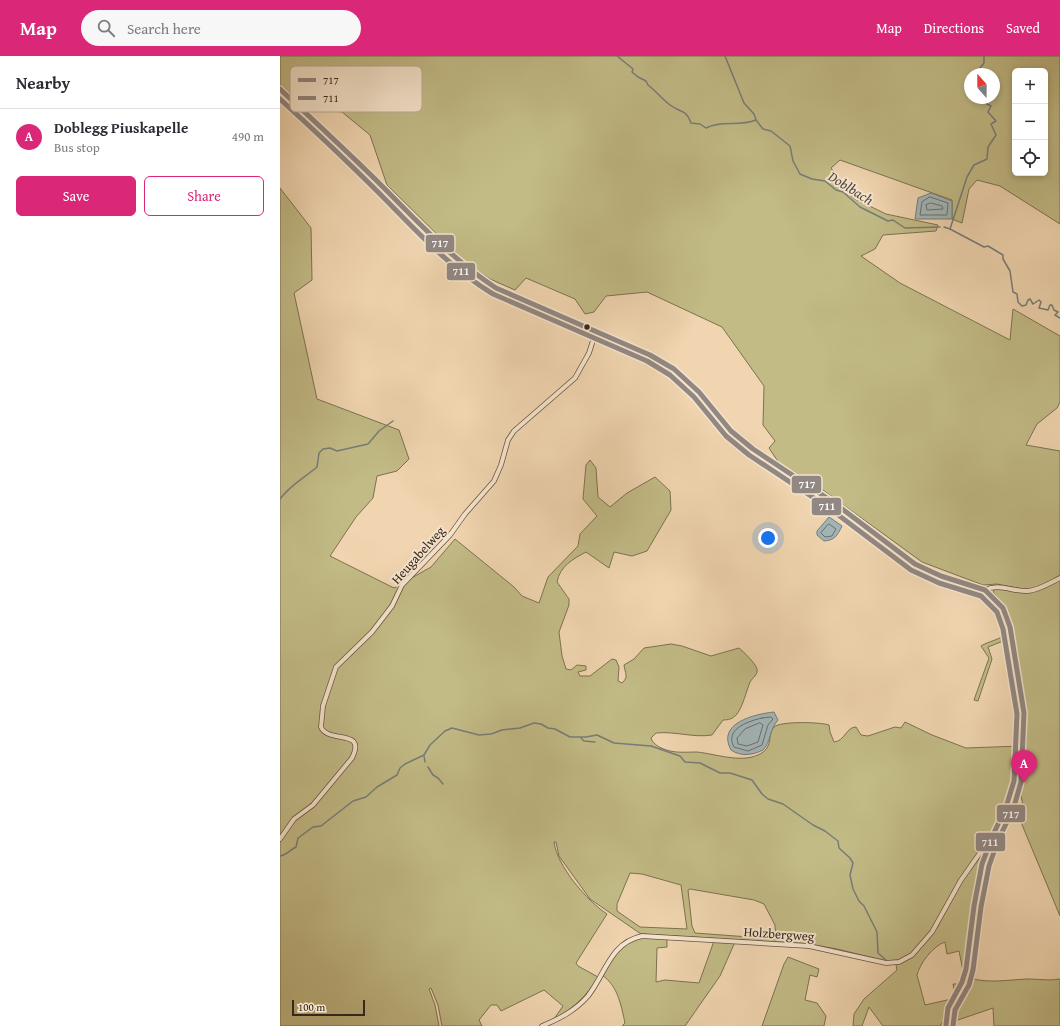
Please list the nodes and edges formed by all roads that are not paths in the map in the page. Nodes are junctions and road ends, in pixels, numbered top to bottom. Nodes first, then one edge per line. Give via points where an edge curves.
1 (280, 89) edge
2 (290, 98) edge
3 (305, 112) edge
4 (596, 331) junction
5 (1060, 578) edge
6 (985, 590) junction
7 (280, 839) edge
8 (994, 849) junction
9 (953, 1018) junction
10 (542, 1026) edge
11 (944, 1026) edge
12 (953, 1026) edge

1 - 2 street
3 - 4 street via 470,271 496,288
4 - 6 street via 650,355 674,369 694,387 739,438 834,502 915,564 941,576
4 - 7 street, Heugabelweg via 586,359 575,378 514,431 508,440 494,481 450,535 402,585 392,606 372,632 336,667 323,706 321,727 327,734 349,738 354,742 356,750 313,805 294,819
5 - 6 street via 1028,591 998,587
6 - 8 street via 1000,603 1008,620 1021,688 1024,724 1020,787 1013,810
8 - 9 street via 984,885 971,978
8 - 10 street, Holzbergweg via 980,854 961,880 932,932 912,955 899,962 886,963 809,946 642,936 626,942 614,952 593,988 578,1006
9 - 11 street
9 - 12 street

